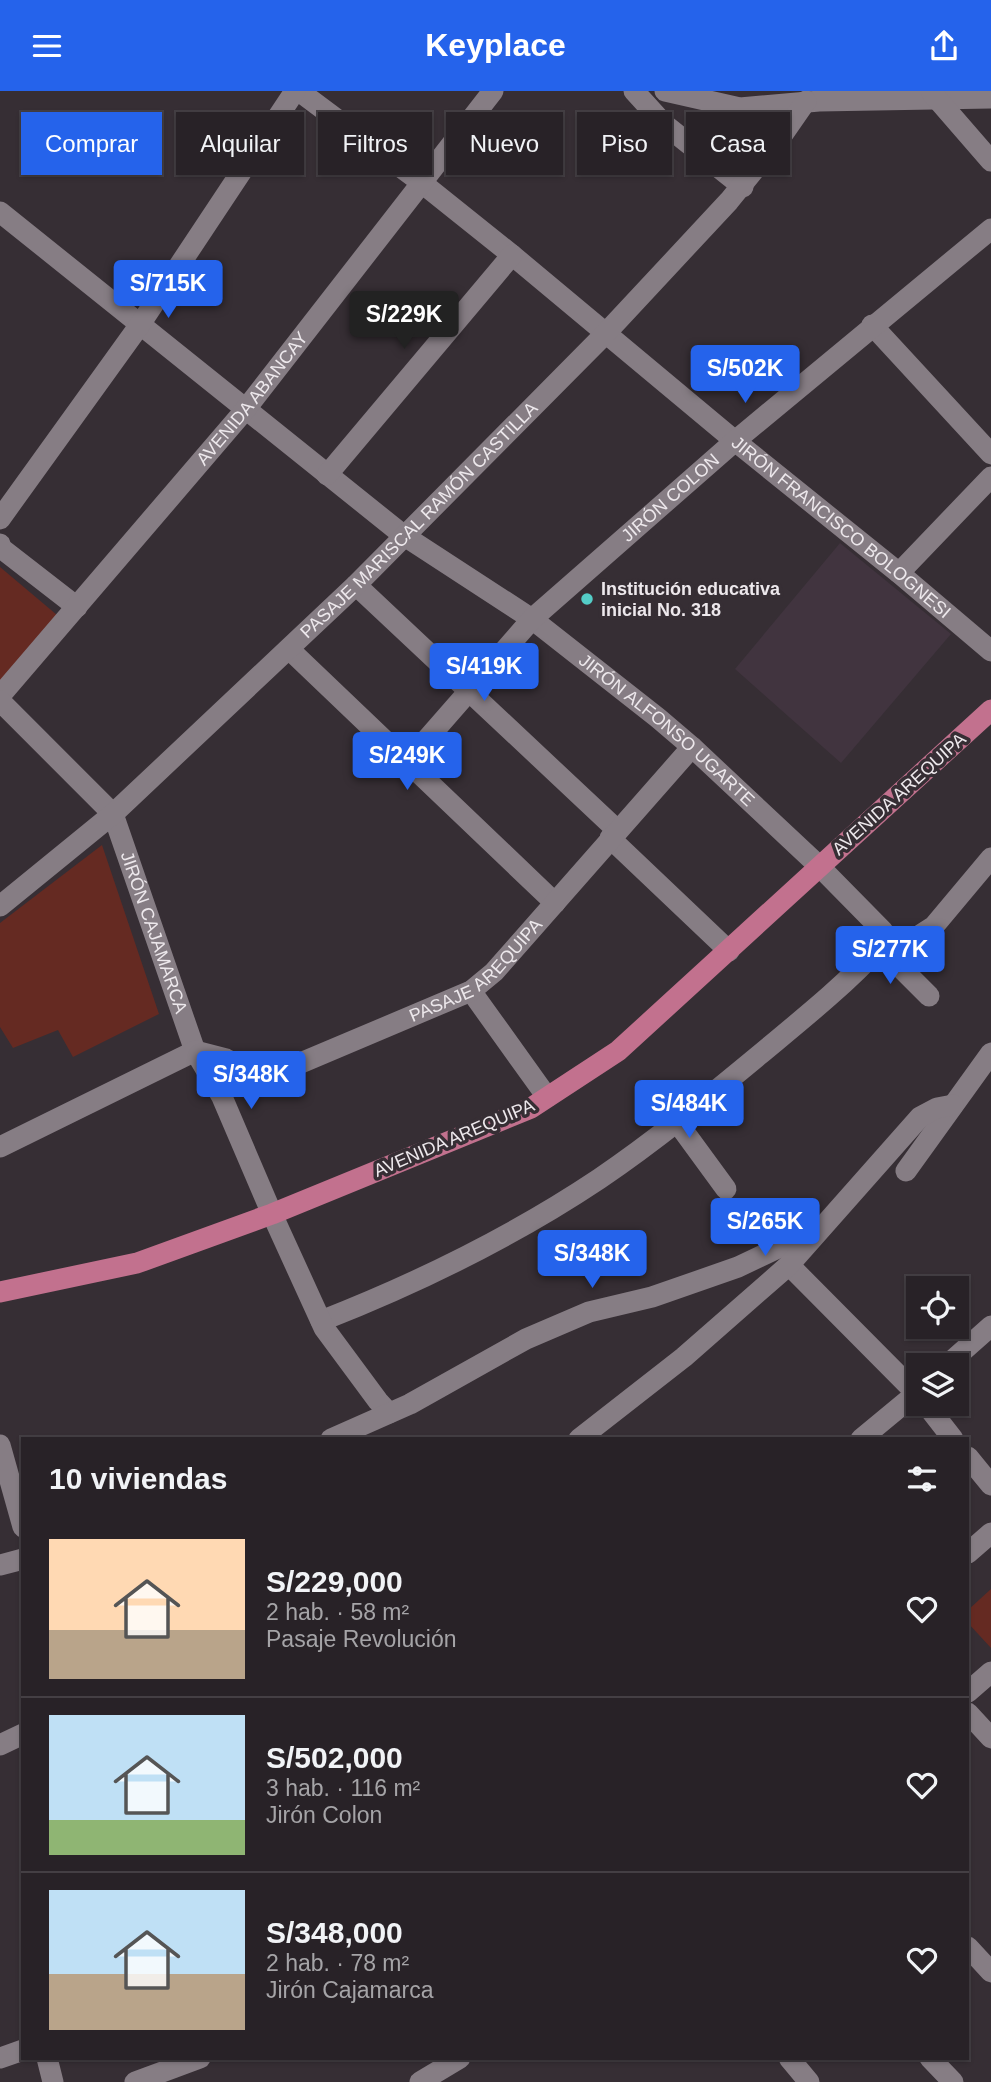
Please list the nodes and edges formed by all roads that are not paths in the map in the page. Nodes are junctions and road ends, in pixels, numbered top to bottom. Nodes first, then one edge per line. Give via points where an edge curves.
1 (297, 91) edge
2 (493, 91) edge
3 (634, 91) edge
4 (665, 91) edge
5 (935, 96) edge
6 (783, 97) edge
7 (991, 98) edge
8 (806, 101) junction
9 (991, 162) edge
10 (422, 183) junction
11 (743, 187) junction
12 (0, 212) edge
13 (991, 229) edge
14 (512, 255) junction
15 (139, 325) junction
16 (872, 325) junction
17 (606, 333) junction
18 (245, 410) junction
19 (735, 441) junction
20 (991, 454) edge
21 (327, 475) junction
22 (991, 477) edge
23 (0, 519) edge
24 (403, 535) junction
25 (0, 547) edge
26 (899, 573) junction
27 (356, 585) junction
28 (77, 607) junction
29 (532, 619) junction
30 (290, 650) junction
31 (991, 651) edge
32 (467, 691) junction
33 (0, 696) edge
34 (0, 701) edge
35 (991, 710) edge
36 (692, 747) junction
37 (407, 762) junction
38 (113, 814) junction
39 (614, 834) junction
40 (991, 859) edge
41 (819, 866) junction
42 (555, 903) junction
43 (0, 905) edge
44 (882, 944) junction
45 (729, 951) junction
46 (471, 991) junction
47 (929, 996) dead end
48 (195, 1051) junction
49 (991, 1053) edge
50 (547, 1097) junction
51 (953, 1105) junction
52 (677, 1122) junction
53 (0, 1147) edge
54 (906, 1171) dead end
55 (726, 1189) dead end
56 (272, 1214) junction
57 (822, 1227) junction
58 (789, 1265) junction
59 (0, 1292) edge
60 (321, 1321) junction
61 (991, 1326) edge
62 (961, 1353) edge
63 (906, 1382) edge
64 (906, 1406) edge
65 (389, 1413) junction
66 (935, 1416) edge
67 (335, 1437) edge
68 (582, 1437) edge
69 (864, 1437) edge
70 (951, 1437) edge
71 (0, 1445) edge
72 (969, 1458) edge
73 (991, 1485) edge
74 (21, 1520) edge
75 (991, 1533) edge
76 (969, 1552) edge
77 (21, 1560) edge
78 (0, 1565) edge
79 (991, 1672) edge
80 (969, 1691) edge
81 (969, 1714) edge
82 (21, 1735) edge
83 (991, 1738) edge
84 (0, 1745) edge
85 (969, 1948) edge
86 (991, 1972) edge
87 (21, 2051) edge
88 (0, 2057) edge
89 (48, 2060) edge
90 (195, 2060) edge
91 (457, 2060) edge
92 (791, 2060) edge
93 (932, 2060) edge
94 (53, 2082) edge
95 (135, 2082) edge
96 (420, 2082) edge
97 (809, 2082) edge
98 (953, 2082) edge

1 - 10 street, JIRÓN FRANCISCO BOLOGNESI
1 - 15 street
2 - 10 street, AVENIDA ABANCAY
3 - 11 street via 664,124
4 - 6 street via 740,108
5 - 7 street
5 - 8 street
5 - 9 street
6 - 8 street
8 - 11 street, PASAJE MARISCAL RAMÓN CASTILLA
10 - 14 street, JIRÓN FRANCISCO BOLOGNESI
10 - 18 street, AVENIDA ABANCAY
11 - 17 street, PASAJE MARISCAL RAMÓN CASTILLA
12 - 15 street, JIRÓN ALFONSO UGARTE
13 - 16 street, JIRÓN COLON
14 - 17 street, JIRÓN FRANCISCO BOLOGNESI
14 - 21 street
15 - 18 street, JIRÓN ALFONSO UGARTE
15 - 23 street
16 - 19 street, JIRÓN COLON
16 - 20 street
17 - 19 street, JIRÓN FRANCISCO BOLOGNESI
17 - 24 street, PASAJE MARISCAL RAMÓN CASTILLA
18 - 21 street, JIRÓN ALFONSO UGARTE
18 - 28 street, AVENIDA ABANCAY
19 - 26 street, JIRÓN FRANCISCO BOLOGNESI
19 - 29 street, JIRÓN COLON
21 - 24 street, JIRÓN ALFONSO UGARTE
22 - 26 street
24 - 27 street, PASAJE MARISCAL RAMÓN CASTILLA
24 - 29 street, JIRÓN ALFONSO UGARTE
25 - 28 street
26 - 31 street, JIRÓN FRANCISCO BOLOGNESI
27 - 30 street, PASAJE MARISCAL RAMÓN CASTILLA
27 - 32 street
28 - 33 street, AVENIDA ABANCAY
29 - 32 street, JIRÓN COLON
29 - 36 street, JIRÓN ALFONSO UGARTE
30 - 37 street
30 - 38 street, PASAJE MARISCAL RAMÓN CASTILLA
32 - 37 street, JIRÓN COLON
32 - 39 street
34 - 38 street, JIRÓN CAJAMARCA
35 - 41 main road, AVENIDA AREQUIPA
36 - 39 street, PASAJE AREQUIPA
36 - 41 street, JIRÓN ALFONSO UGARTE
37 - 42 street
38 - 43 street, PASAJE MARISCAL RAMÓN CASTILLA
38 - 48 street, JIRÓN CAJAMARCA
39 - 42 street, PASAJE AREQUIPA
39 - 45 street
40 - 44 street via 934,926 909,942
41 - 44 street, JIRÓN ALFONSO UGARTE via 883,932
41 - 45 main road, AVENIDA AREQUIPA
42 - 46 street, PASAJE AREQUIPA via 494,972
44 - 47 street, JIRÓN ALFONSO UGARTE
44 - 52 street via 841,987
45 - 50 main road, AVENIDA AREQUIPA via 618,1051
46 - 48 street, PASAJE AREQUIPA via 277,1073 253,1073 226,1059
46 - 50 street
48 - 53 street
48 - 56 street, JIRÓN CAJAMARCA via 222,1097
49 - 51 street
50 - 56 main road, AVENIDA AREQUIPA via 531,1108
51 - 54 street
51 - 57 street via 920,1118
52 - 55 street
52 - 60 street via 599,1179 506,1235 415,1282
56 - 59 main road, AVENIDA AREQUIPA via 137,1263
56 - 60 street, JIRÓN CAJAMARCA
57 - 58 street
57 - 65 street via 738,1267 589,1313 526,1339
58 - 63 street
58 - 68 street via 684,1357
60 - 65 street, JIRÓN CAJAMARCA
61 - 62 street
64 - 69 street
65 - 67 street
66 - 70 street
71 - 74 street
72 - 73 street
75 - 76 street
77 - 78 street
79 - 80 street
81 - 83 street
82 - 84 street
85 - 86 street
87 - 88 street
89 - 94 street
90 - 95 street
91 - 96 street
92 - 97 street
93 - 98 street

